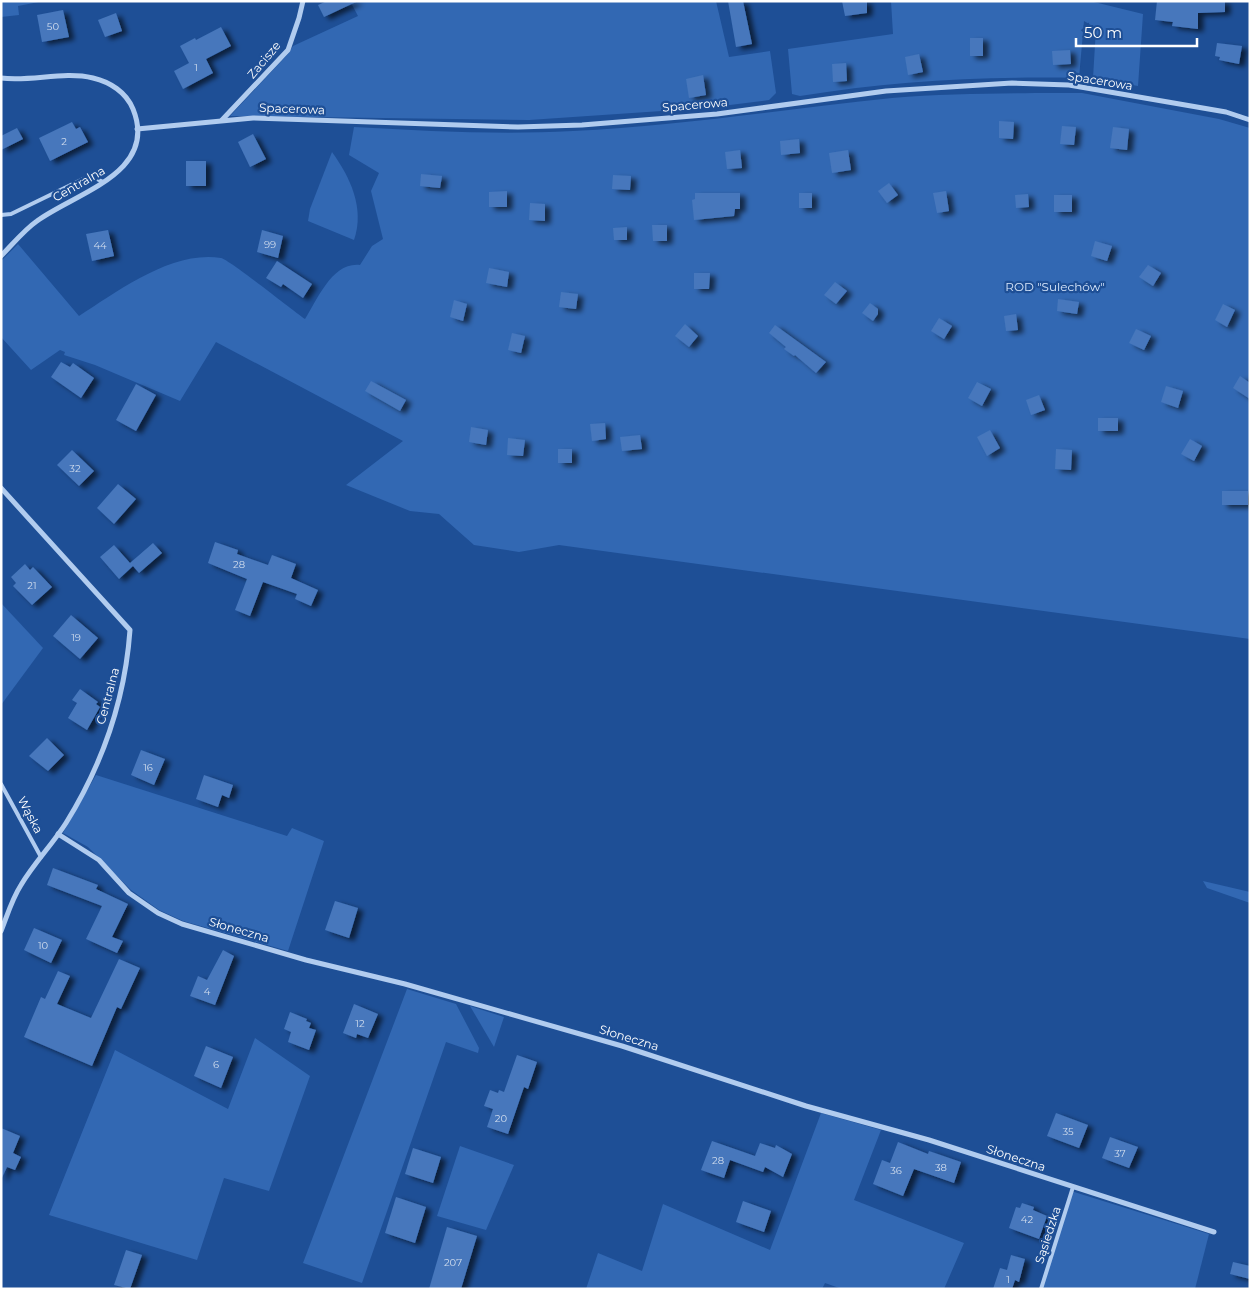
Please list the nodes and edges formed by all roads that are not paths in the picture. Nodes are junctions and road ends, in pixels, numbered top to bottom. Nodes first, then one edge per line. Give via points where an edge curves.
1 (303, 1) edge
2 (1, 78) edge
3 (1250, 120) edge
4 (221, 121) junction
5 (137, 129) junction
6 (103, 182) junction
7 (1, 215) edge
8 (1, 256) edge
9 (1, 488) edge
10 (1, 784) edge
11 (58, 834) junction
12 (41, 857) junction
13 (1, 931) edge
14 (1074, 1187) junction
15 (1214, 1232) dead end
16 (1041, 1289) edge

1 - 4 street, Zacisze via 288,50
2 - 5 street, Centralna via 92,78 118,88 130,102
3 - 4 street, Spacerowa via 1226,112 1069,85 1012,83 886,92 717,114 582,125 518,127 253,118
4 - 5 street, Spacerowa
5 - 6 street, Centralna via 138,138 132,155 116,174
6 - 7 lane via 93,178 83,180 11,214
6 - 8 street, Centralna via 37,221
9 - 11 street, Centralna via 130,630 128,661 119,700 98,764
10 - 12 lane, Wąska
11 - 12 street, Centralna
11 - 14 street, Słoneczna via 99,860 129,893 158,913 182,924 622,1046
12 - 13 street, Centralna via 20,886
14 - 15 street, Słoneczna
14 - 16 lane, Sąsiedzka

